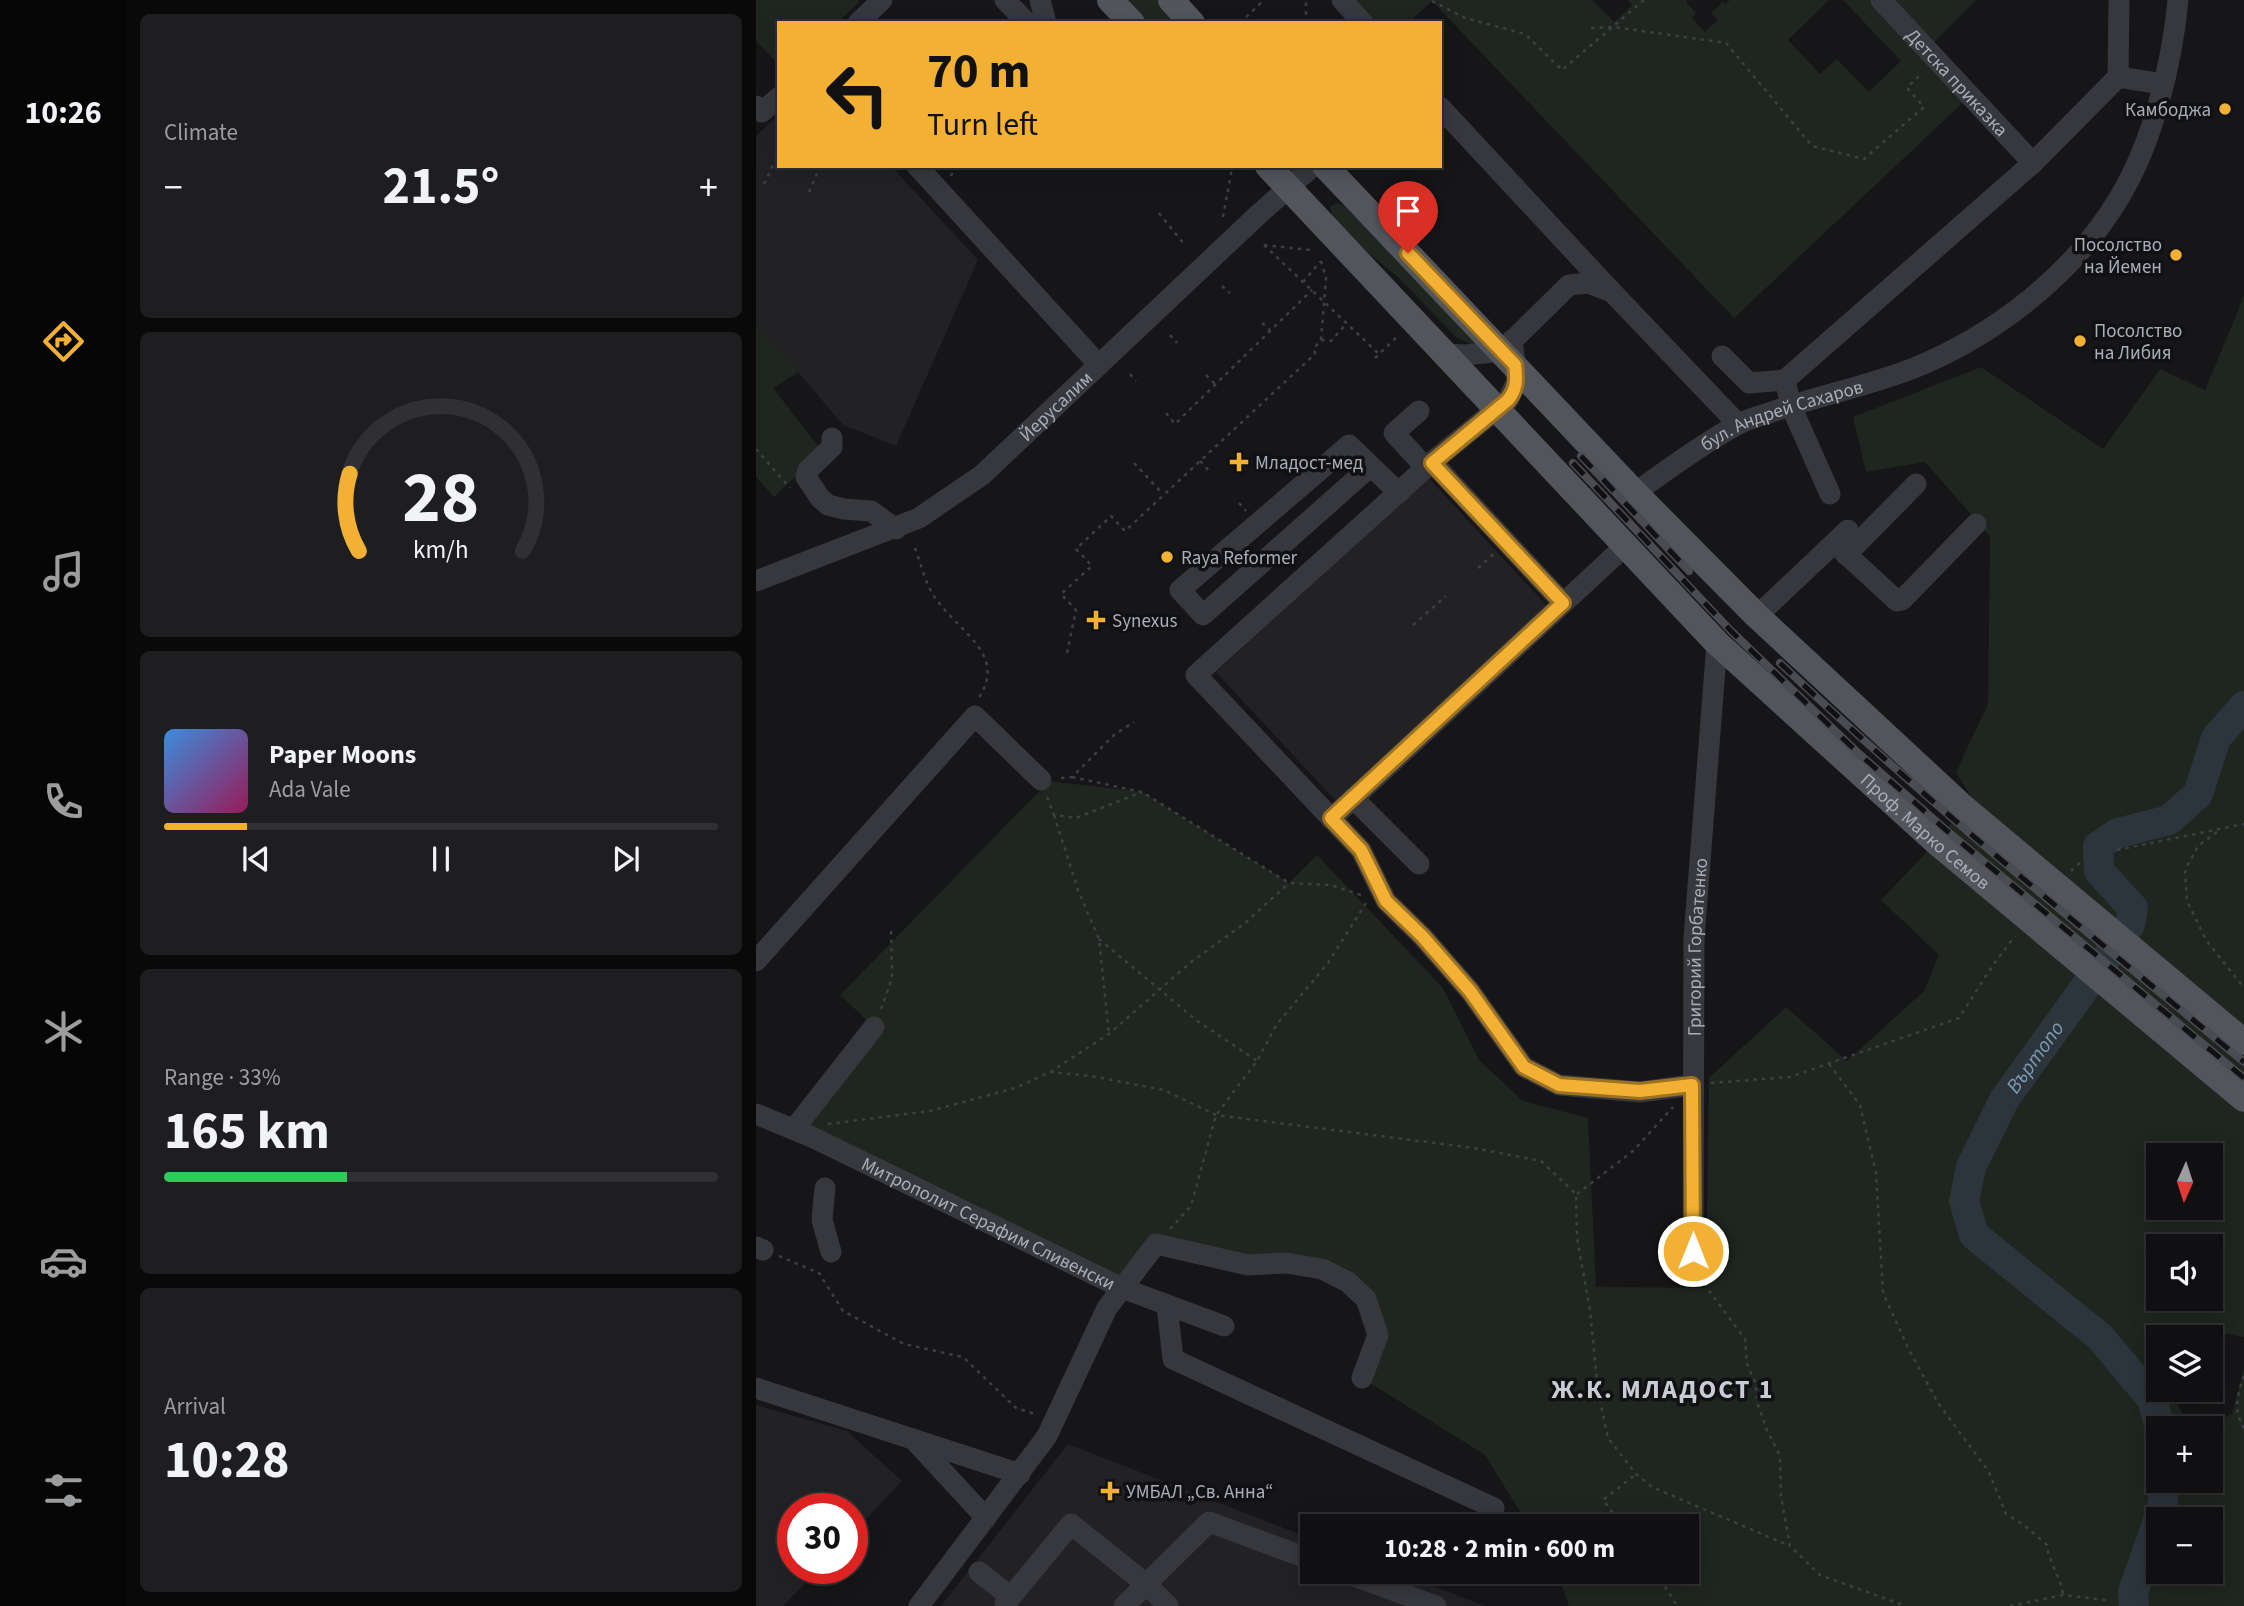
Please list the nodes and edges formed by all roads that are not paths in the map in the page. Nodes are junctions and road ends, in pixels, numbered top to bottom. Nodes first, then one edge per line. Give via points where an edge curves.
1 (881, 0) edge
2 (1005, 0) edge
3 (1040, 0) edge
4 (1110, 0) edge
5 (1171, 0) edge
6 (1342, 0) edge
7 (1881, 0) edge
8 (2178, 0) edge
9 (2119, 11) edge
10 (860, 21) edge
11 (1025, 21) edge
12 (1045, 21) edge
13 (1130, 21) edge
14 (1190, 21) edge
15 (1361, 21) edge
16 (2118, 78) junction
17 (2163, 84) junction
18 (777, 98) edge
19 (759, 109) edge
20 (1442, 109) edge
21 (2033, 163) junction
22 (919, 168) edge
23 (1270, 168) edge
24 (1311, 168) edge
25 (1327, 168) edge
26 (1289, 188) junction
27 (1612, 292) junction
28 (1510, 352) junction
29 (1444, 354) junction
30 (1722, 356) dead end
31 (1099, 365) junction
32 (1785, 380) junction
33 (1791, 405) junction
34 (1496, 409) junction
35 (1419, 411) dead end
36 (1738, 424) junction
37 (832, 438) dead end
38 (1429, 465) junction
39 (1371, 466) junction
40 (1916, 485) dead end
41 (1399, 493) junction
42 (1635, 493) junction
43 (1830, 494) dead end
44 (1976, 524) dead end
45 (895, 528) junction
46 (1843, 543) junction
47 (1625, 545) junction
48 (756, 581) edge
49 (1563, 603) junction
50 (1757, 616) junction
51 (1717, 643) junction
52 (1041, 780) road end
53 (1353, 799) junction
54 (1331, 818) junction
55 (1419, 864) dead end
56 (756, 961) edge
57 (874, 1027) road end
58 (2244, 1042) edge
59 (1692, 1085) junction
60 (2244, 1099) edge
61 (756, 1114) edge
62 (794, 1129) junction
63 (825, 1188) dead end
64 (1693, 1251) road end
65 (831, 1252) dead end
66 (1122, 1288) junction
67 (1167, 1305) junction
68 (1224, 1326) dead end
69 (1362, 1378) dead end
70 (756, 1388) edge
71 (913, 1438) junction
72 (1020, 1474) junction
73 (1494, 1508) dead end
74 (986, 1518) junction
75 (1300, 1556) edge
76 (979, 1572) dead end
77 (1146, 1584) junction
78 (1376, 1584) edge
79 (1009, 1601) edge
80 (919, 1606) edge
81 (1124, 1606) edge
82 (1168, 1606) edge
83 (1436, 1606) edge

1 - 10 street
2 - 11 street
3 - 12 street
4 - 13 main road
5 - 14 main road
6 - 15 street
7 - 21 street, Детска приказка
8 - 17 street, бул. Андрей Сахаров
9 - 16 street
16 - 17 street
16 - 21 street
17 - 33 street, бул. Андрей Сахаров via 2151,127 2120,197 2081,248 2021,306 1969,342 1913,368
18 - 19 street
20 - 27 street
21 - 32 street
22 - 31 street
23 - 26 main road
24 - 26 street, Йерусалим
25 - 28 main road
26 - 29 main road
26 - 31 street, Йерусалим
27 - 28 street via 1589,284 1569,285
27 - 36 street
28 - 29 street
28 - 34 street via 1517,381 1508,400
28 - 42 main road
29 - 34 main road
30 - 32 street via 1749,383
31 - 45 street, Йерусалим via 982,475 919,518
32 - 33 street
33 - 36 street, бул. Андрей Сахаров
33 - 43 street
34 - 38 street
34 - 47 main road
35 - 38 street via 1394,433
36 - 42 street, бул. Андрей Сахаров
37 - 45 street via 832,447 808,470 812,488 828,505 871,511
38 - 41 street
38 - 49 street
39 - 39 street via 1203,615 1180,590 1349,445
39 - 41 street
40 - 46 street
41 - 54 street via 1196,675
42 - 50 main road
44 - 46 street via 1898,601
45 - 48 street, Йерусалим
46 - 50 street
47 - 49 street
47 - 51 main road, Проф. Марко Семов
49 - 53 street
50 - 58 main road via 1964,808
51 - 59 street, Григорий Горбатенко via 1694,938
51 - 60 main road, Проф. Марко Семов via 1936,841
52 - 56 street via 975,716
53 - 54 street
53 - 55 street
54 - 59 street via 1361,850 1386,901 1470,991 1524,1067 1559,1085 1640,1091
57 - 62 street
59 - 64 street, Григорий Горбатенко
61 - 62 street, Митрополит Серафим Сливенски
62 - 66 street, Митрополит Серафим Сливенски
63 - 65 street via 822,1220
66 - 67 street
66 - 69 street, Митрополит Серафим Сливенски via 1156,1244 1248,1265 1286,1263 1322,1269 1348,1282 1366,1299 1378,1335
66 - 72 street via 1107,1308 1048,1436
67 - 68 street
67 - 73 street via 1173,1359
70 - 71 street
71 - 72 street
71 - 74 street
72 - 74 street
74 - 80 street
75 - 77 street via 1209,1522
76 - 79 street
77 - 79 street via 1071,1524
77 - 81 street
77 - 82 street
78 - 83 street

